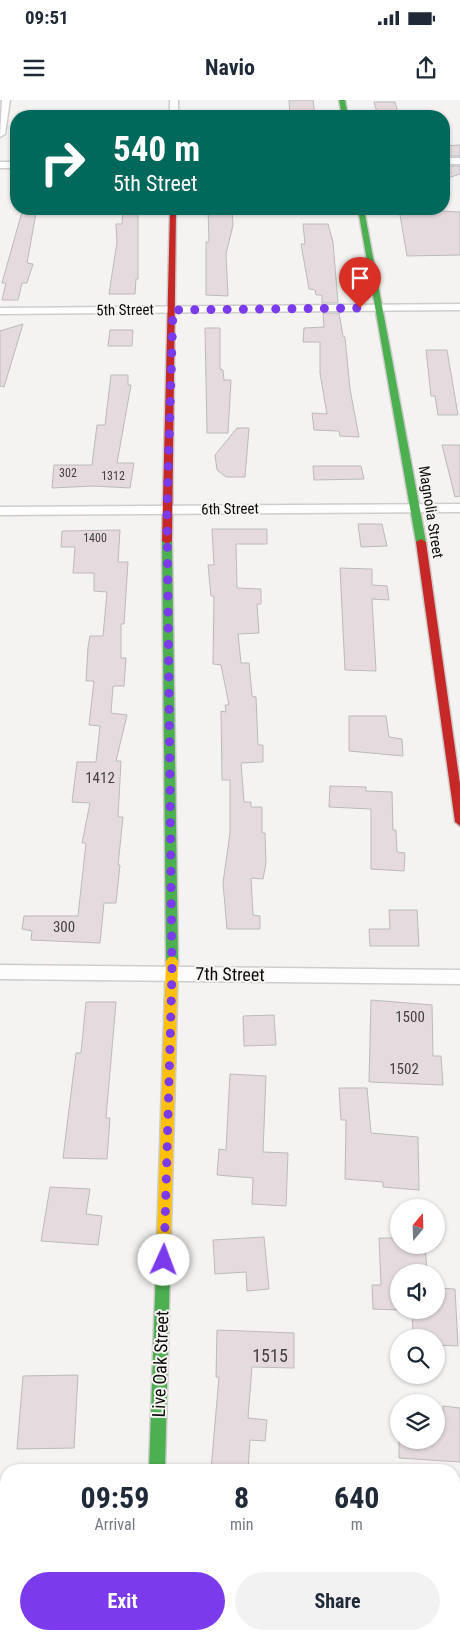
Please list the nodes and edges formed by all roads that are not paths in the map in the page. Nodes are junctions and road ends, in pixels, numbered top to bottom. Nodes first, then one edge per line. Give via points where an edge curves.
1 (6, 100) edge
2 (0, 134) edge
3 (173, 215) edge
4 (362, 215) edge
5 (460, 307) edge
6 (379, 308) junction
7 (173, 310) junction
8 (0, 312) edge
9 (416, 507) junction
10 (460, 508) edge
11 (167, 510) junction
12 (0, 511) edge
13 (460, 822) edge
14 (0, 972) edge
15 (172, 973) junction
16 (460, 977) edge
17 (157, 1464) edge

1 - 2 street
3 - 7 street, Live Oak Street
4 - 6 street, Magnolia Street
5 - 6 street, 5th Street
6 - 7 street, 5th Street
6 - 9 street, Magnolia Street
7 - 8 street, 5th Street
7 - 11 street, Live Oak Street
9 - 10 street, 6th Street
9 - 11 street, 6th Street
9 - 13 street, Magnolia Street
11 - 12 street, 6th Street
11 - 15 street, Live Oak Street
14 - 15 street, 7th Street
15 - 16 street, 7th Street
15 - 17 street, Live Oak Street

